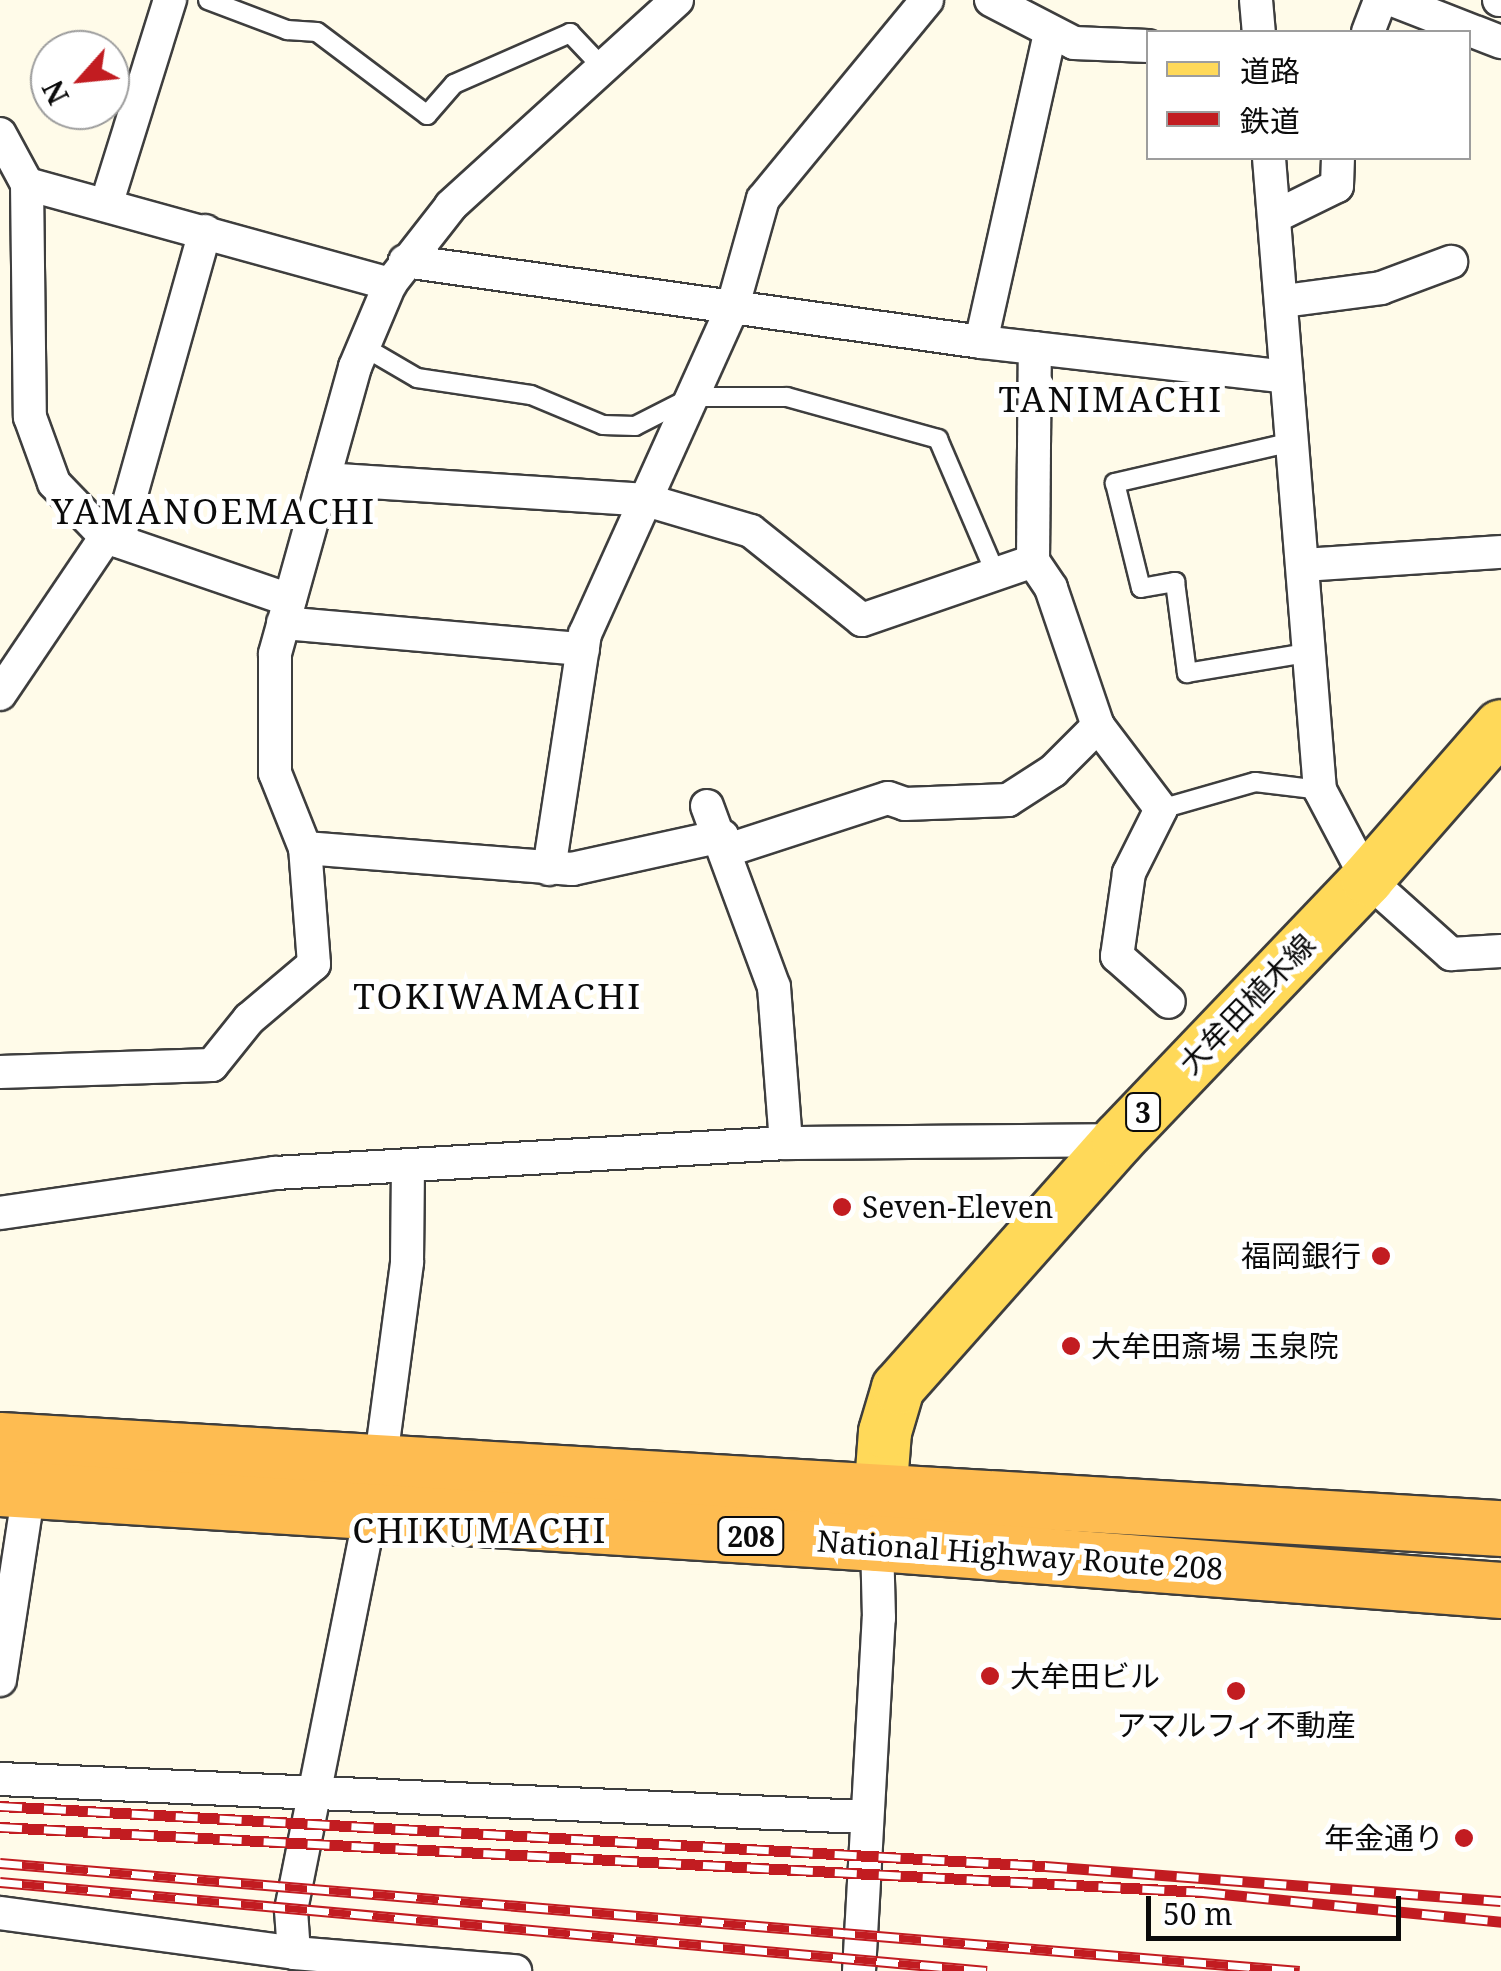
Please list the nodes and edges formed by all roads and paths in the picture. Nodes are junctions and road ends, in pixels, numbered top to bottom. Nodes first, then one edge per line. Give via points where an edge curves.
1 (170, 0) edge
2 (208, 0) edge
3 (677, 0) edge
4 (927, 0) edge
5 (991, 0) edge
6 (1256, 0) edge
7 (1380, 0) edge
8 (1393, 0) edge
9 (1259, 30) edge
10 (1369, 30) edge
11 (1470, 30) edge
12 (1471, 30) edge
13 (1050, 34) junction
14 (1501, 42) edge
15 (1146, 46) edge
16 (605, 70) junction
17 (0, 134) edge
18 (1269, 160) edge
19 (1338, 160) edge
20 (27, 184) junction
21 (107, 202) junction
22 (1274, 217) junction
23 (205, 231) junction
24 (1451, 262) dead end
25 (397, 273) junction
26 (1284, 302) junction
27 (732, 309) junction
28 (981, 342) junction
29 (364, 347) junction
30 (1035, 348) junction
31 (1286, 377) junction
32 (692, 397) junction
33 (1292, 442) junction
34 (324, 479) junction
35 (646, 500) junction
36 (112, 539) junction
37 (1501, 552) edge
38 (1033, 561) junction
39 (1304, 564) junction
40 (996, 574) junction
41 (287, 611) junction
42 (583, 649) junction
43 (1313, 652) junction
44 (0, 694) edge
45 (1098, 726) junction
46 (1501, 726) edge
47 (1320, 790) junction
48 (707, 806) dead end
49 (1161, 809) junction
50 (725, 843) junction
51 (305, 848) junction
52 (549, 868) junction
53 (1367, 880) junction
54 (1501, 951) edge
55 (1169, 1002) dead end
56 (0, 1072) edge
57 (1118, 1140) junction
58 (786, 1143) junction
59 (408, 1167) junction
60 (1, 1215) edge
61 (0, 1440) edge
62 (380, 1458) junction
63 (878, 1488) junction
64 (15, 1490) edge
65 (368, 1514) junction
66 (1501, 1528) edge
67 (877, 1543) junction
68 (1501, 1590) edge
69 (0, 1680) edge
70 (0, 1779) edge
71 (318, 1790) junction
72 (865, 1817) junction
73 (0, 1913) edge
74 (294, 1953) junction
75 (514, 1971) edge
76 (858, 1971) edge

1 - 21 street
2 - 16 lane via 287,30 317,32 427,115 454,84 570,33
3 - 16 street
4 - 27 street via 763,199
5 - 13 street
6 - 9 street
7 - 10 street
8 - 11 street
12 - 14 street
13 - 15 street via 1074,43
13 - 28 street
16 - 25 street via 451,206
17 - 20 street
18 - 22 street
19 - 22 street via 1336,186
20 - 21 street
20 - 36 street via 30,416 54,483
21 - 23 street
22 - 26 street
23 - 25 street
23 - 36 street
24 - 26 street via 1381,288
25 - 27 street
25 - 29 street
26 - 31 street
27 - 28 street
27 - 32 street
28 - 30 street
29 - 32 lane via 417,378 532,395 603,425 635,426
29 - 34 street
30 - 31 street
30 - 38 street
31 - 33 street
32 - 35 street
32 - 40 lane via 787,397 938,440
33 - 39 street
33 - 43 lane via 1114,484 1141,588 1175,582 1187,673
34 - 35 street
34 - 41 street
35 - 40 street via 750,531 862,620
35 - 42 street
36 - 41 street
36 - 44 street
37 - 39 street
38 - 40 street
38 - 45 street via 1051,588
39 - 43 street
41 - 42 street
41 - 51 street via 275,654 274,773
42 - 52 street
43 - 47 street
45 - 49 street
45 - 50 street via 1053,771 1008,800 905,804 888,798
46 - 53 main road, 大牟田植木線 / 3
47 - 49 lane via 1256,782
47 - 53 street
48 - 50 street
49 - 55 street via 1129,874 1117,956
50 - 52 street via 572,870
50 - 58 street via 774,987
51 - 52 street
51 - 56 street via 314,964 249,1018 212,1065
53 - 54 street via 1450,954
53 - 57 main road, 大牟田植木線 / 3
57 - 58 street
57 - 63 main road, 大牟田植木線 / 3 via 898,1388
58 - 59 street
59 - 60 street via 275,1173
59 - 62 street via 406,1262
61 - 62 highway, National Highway Route 208 / 208
62 - 63 highway, National Highway Route 208 / 208
62 - 65 street
63 - 66 highway, National Highway Route 208 / 208
63 - 67 main road, 大牟田植木線 / 3
64 - 65 highway, National Highway Route 208 / 208
64 - 69 street
65 - 67 highway, National Highway Route 208 / 208
65 - 71 street
67 - 68 highway, National Highway Route 208 / 208
67 - 72 street via 879,1618
70 - 71 street
71 - 72 street
71 - 74 street via 291,1910
72 - 76 street
73 - 74 street
74 - 75 street

